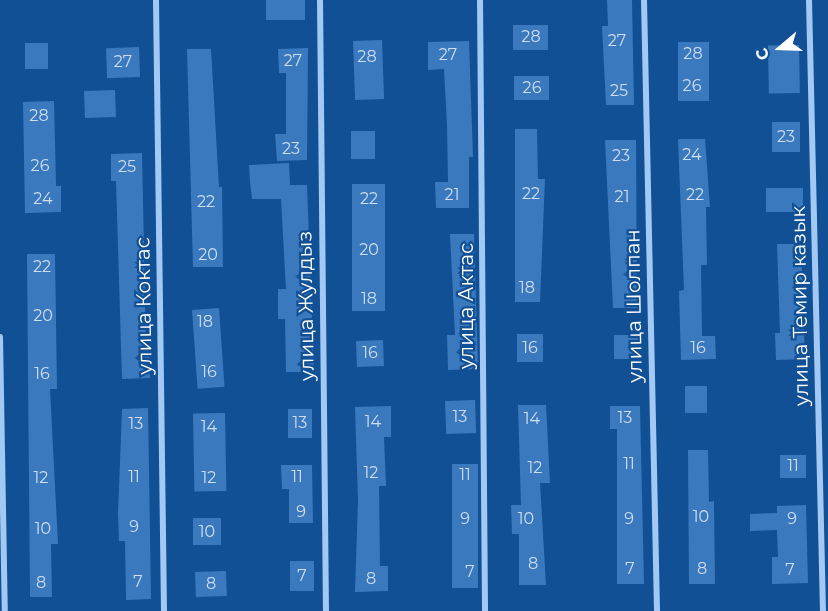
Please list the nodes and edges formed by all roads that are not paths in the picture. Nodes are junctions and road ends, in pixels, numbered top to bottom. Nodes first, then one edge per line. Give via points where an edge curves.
1 (156, 0) edge
2 (320, 0) edge
3 (480, 0) edge
4 (644, 0) edge
5 (809, 0) edge
6 (0, 337) edge
7 (5, 611) edge
8 (164, 611) edge
9 (326, 611) edge
10 (485, 611) edge
11 (657, 611) edge
12 (823, 611) edge

1 - 8 street, улица Коктас
2 - 9 street, улица Жулдыз
3 - 10 street, улица Актас
4 - 11 street, улица Шолпан
5 - 12 street, улица Темир казык
6 - 7 street

